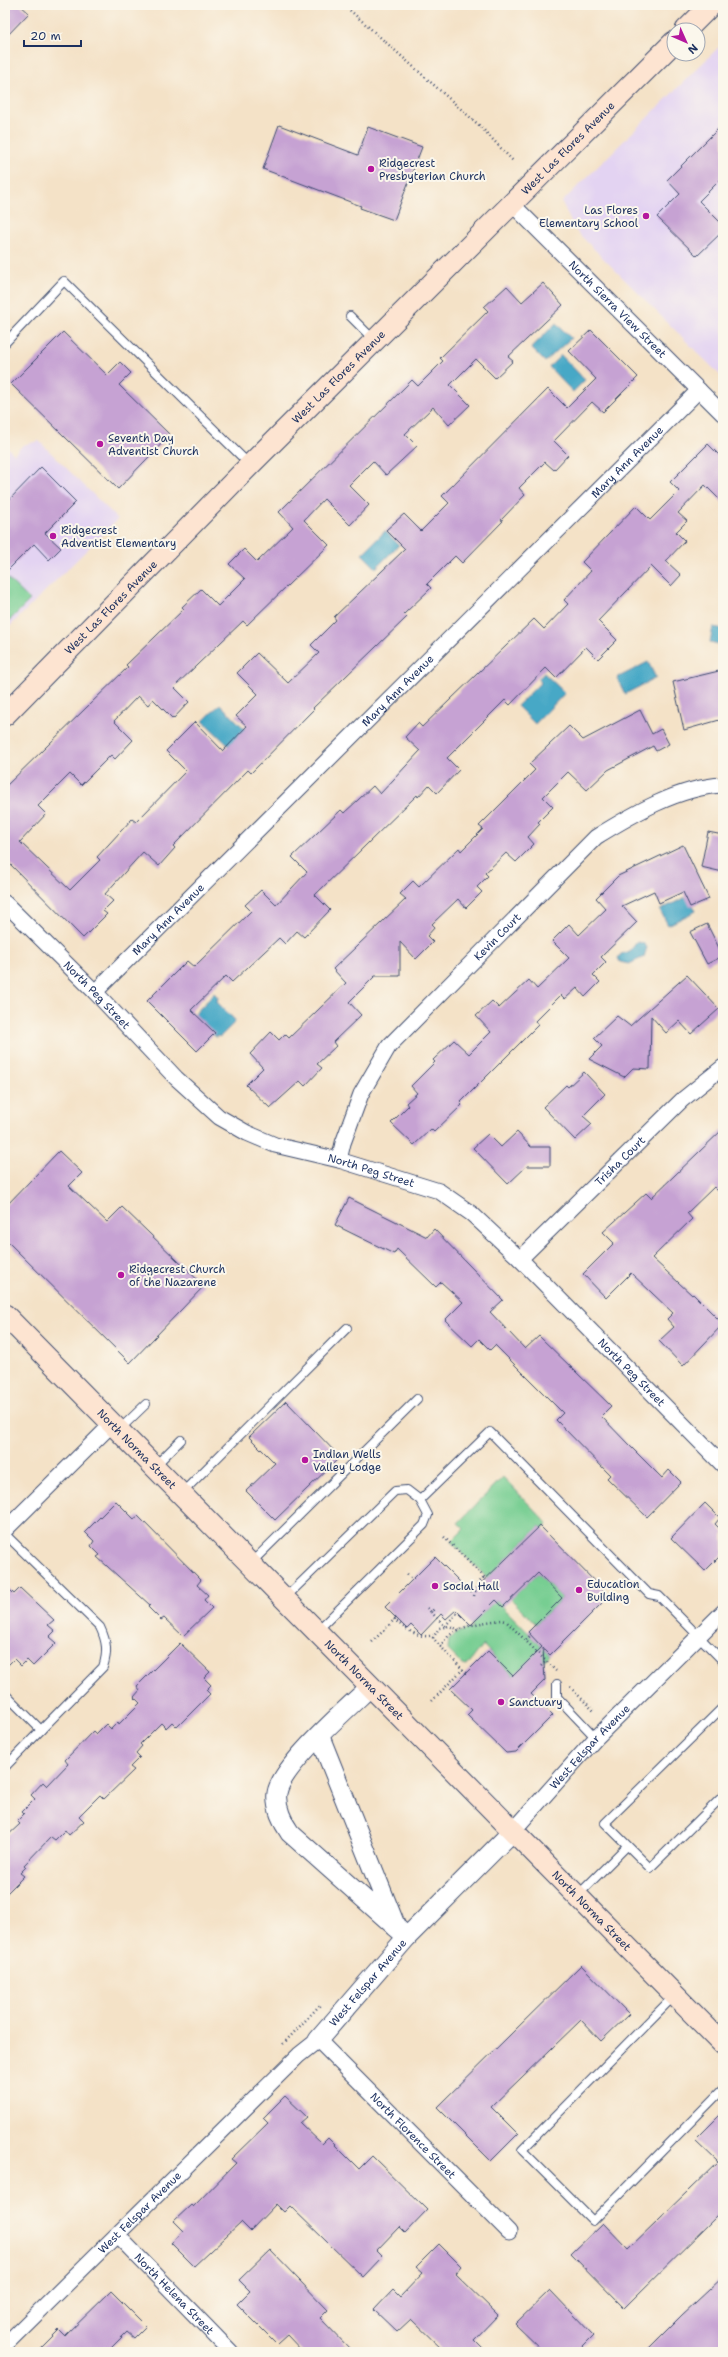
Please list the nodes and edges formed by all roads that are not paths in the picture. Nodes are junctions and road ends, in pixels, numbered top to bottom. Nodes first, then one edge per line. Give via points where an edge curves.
1 (711, 5) edge
2 (694, 22) edge
3 (666, 50) edge
4 (512, 204) junction
5 (350, 316) dead end
6 (375, 340) junction
7 (5, 343) edge
8 (699, 390) junction
9 (723, 414) edge
10 (250, 465) junction
11 (5, 714) edge
12 (723, 785) edge
13 (5, 903) edge
14 (95, 992) junction
15 (723, 1066) edge
16 (339, 1160) junction
17 (520, 1259) junction
18 (5, 1315) edge
19 (347, 1328) dead end
20 (417, 1399) dead end
21 (146, 1404) dead end
22 (116, 1427) junction
23 (181, 1440) dead end
24 (723, 1465) edge
25 (155, 1467) junction
26 (181, 1494) junction
27 (420, 1500) junction
28 (5, 1530) edge
29 (5, 1534) edge
30 (250, 1564) junction
31 (284, 1598) junction
32 (723, 1612) edge
33 (316, 1631) junction
34 (698, 1636) junction
35 (723, 1661) edge
36 (558, 1684) dead end
37 (371, 1686) junction
38 (5, 1694) edge
39 (723, 1707) edge
40 (41, 1730) junction
41 (320, 1737) junction
42 (596, 1738) junction
43 (5, 1767) edge
44 (723, 1796) edge
45 (513, 1830) junction
46 (627, 1846) junction
47 (577, 1896) junction
48 (402, 1934) junction
49 (675, 1995) junction
50 (318, 2040) junction
51 (723, 2044) edge
52 (723, 2089) edge
53 (509, 2232) dead end
54 (117, 2235) junction
55 (5, 2345) edge
56 (231, 2352) edge

1 - 2 main road
3 - 4 main road, West Las Flores Avenue
4 - 6 main road, West Las Flores Avenue
4 - 8 street, North Sierra View Street
5 - 6 lane
6 - 10 main road, West Las Flores Avenue
7 - 10 lane via 64,281
8 - 9 street, North Sierra View Street
8 - 14 street, Mary Ann Avenue
10 - 11 main road, West Las Flores Avenue
12 - 16 street, Kevin Court via 671,798 632,815 596,837 389,1046 361,1094
13 - 14 street, North Peg Street
14 - 16 street, North Peg Street via 176,1078 219,1117 275,1145
15 - 17 street, Trisha Court via 682,1100
16 - 17 street, North Peg Street via 439,1191 472,1214
17 - 24 street, North Peg Street
18 - 22 main road, North Norma Street
19 - 26 lane
20 - 30 lane
21 - 22 lane
22 - 25 main road, North Norma Street
22 - 28 street
23 - 25 lane
25 - 26 main road, North Norma Street
26 - 30 main road, North Norma Street
27 - 31 lane via 407,1490 395,1491
27 - 33 lane via 428,1515 424,1525
27 - 34 lane via 490,1432 649,1594 659,1596
29 - 40 lane via 100,1627 106,1640 107,1655 103,1667
30 - 31 main road, North Norma Street
31 - 33 main road, North Norma Street
32 - 34 street, West Felspar Avenue
33 - 37 main road, North Norma Street
34 - 35 lane
34 - 42 street, West Felspar Avenue
36 - 42 lane via 557,1696
37 - 41 street
37 - 45 main road, North Norma Street
38 - 40 lane
39 - 46 lane via 605,1823
40 - 43 lane
41 - 48 street
41 - 48 street via 295,1763 282,1782 277,1794 282,1821 308,1852
42 - 45 street, West Felspar Avenue
44 - 46 lane via 650,1868
45 - 47 main road, North Norma Street
45 - 48 street, West Felspar Avenue
46 - 47 lane
47 - 49 main road, North Norma Street
48 - 50 street, West Felspar Avenue
49 - 51 main road, North Norma Street
49 - 52 lane via 522,2150 593,2220
50 - 53 street, North Florence Street
50 - 54 street, West Felspar Avenue via 299,2055
54 - 55 street, West Felspar Avenue
54 - 56 street, North Helena Street

